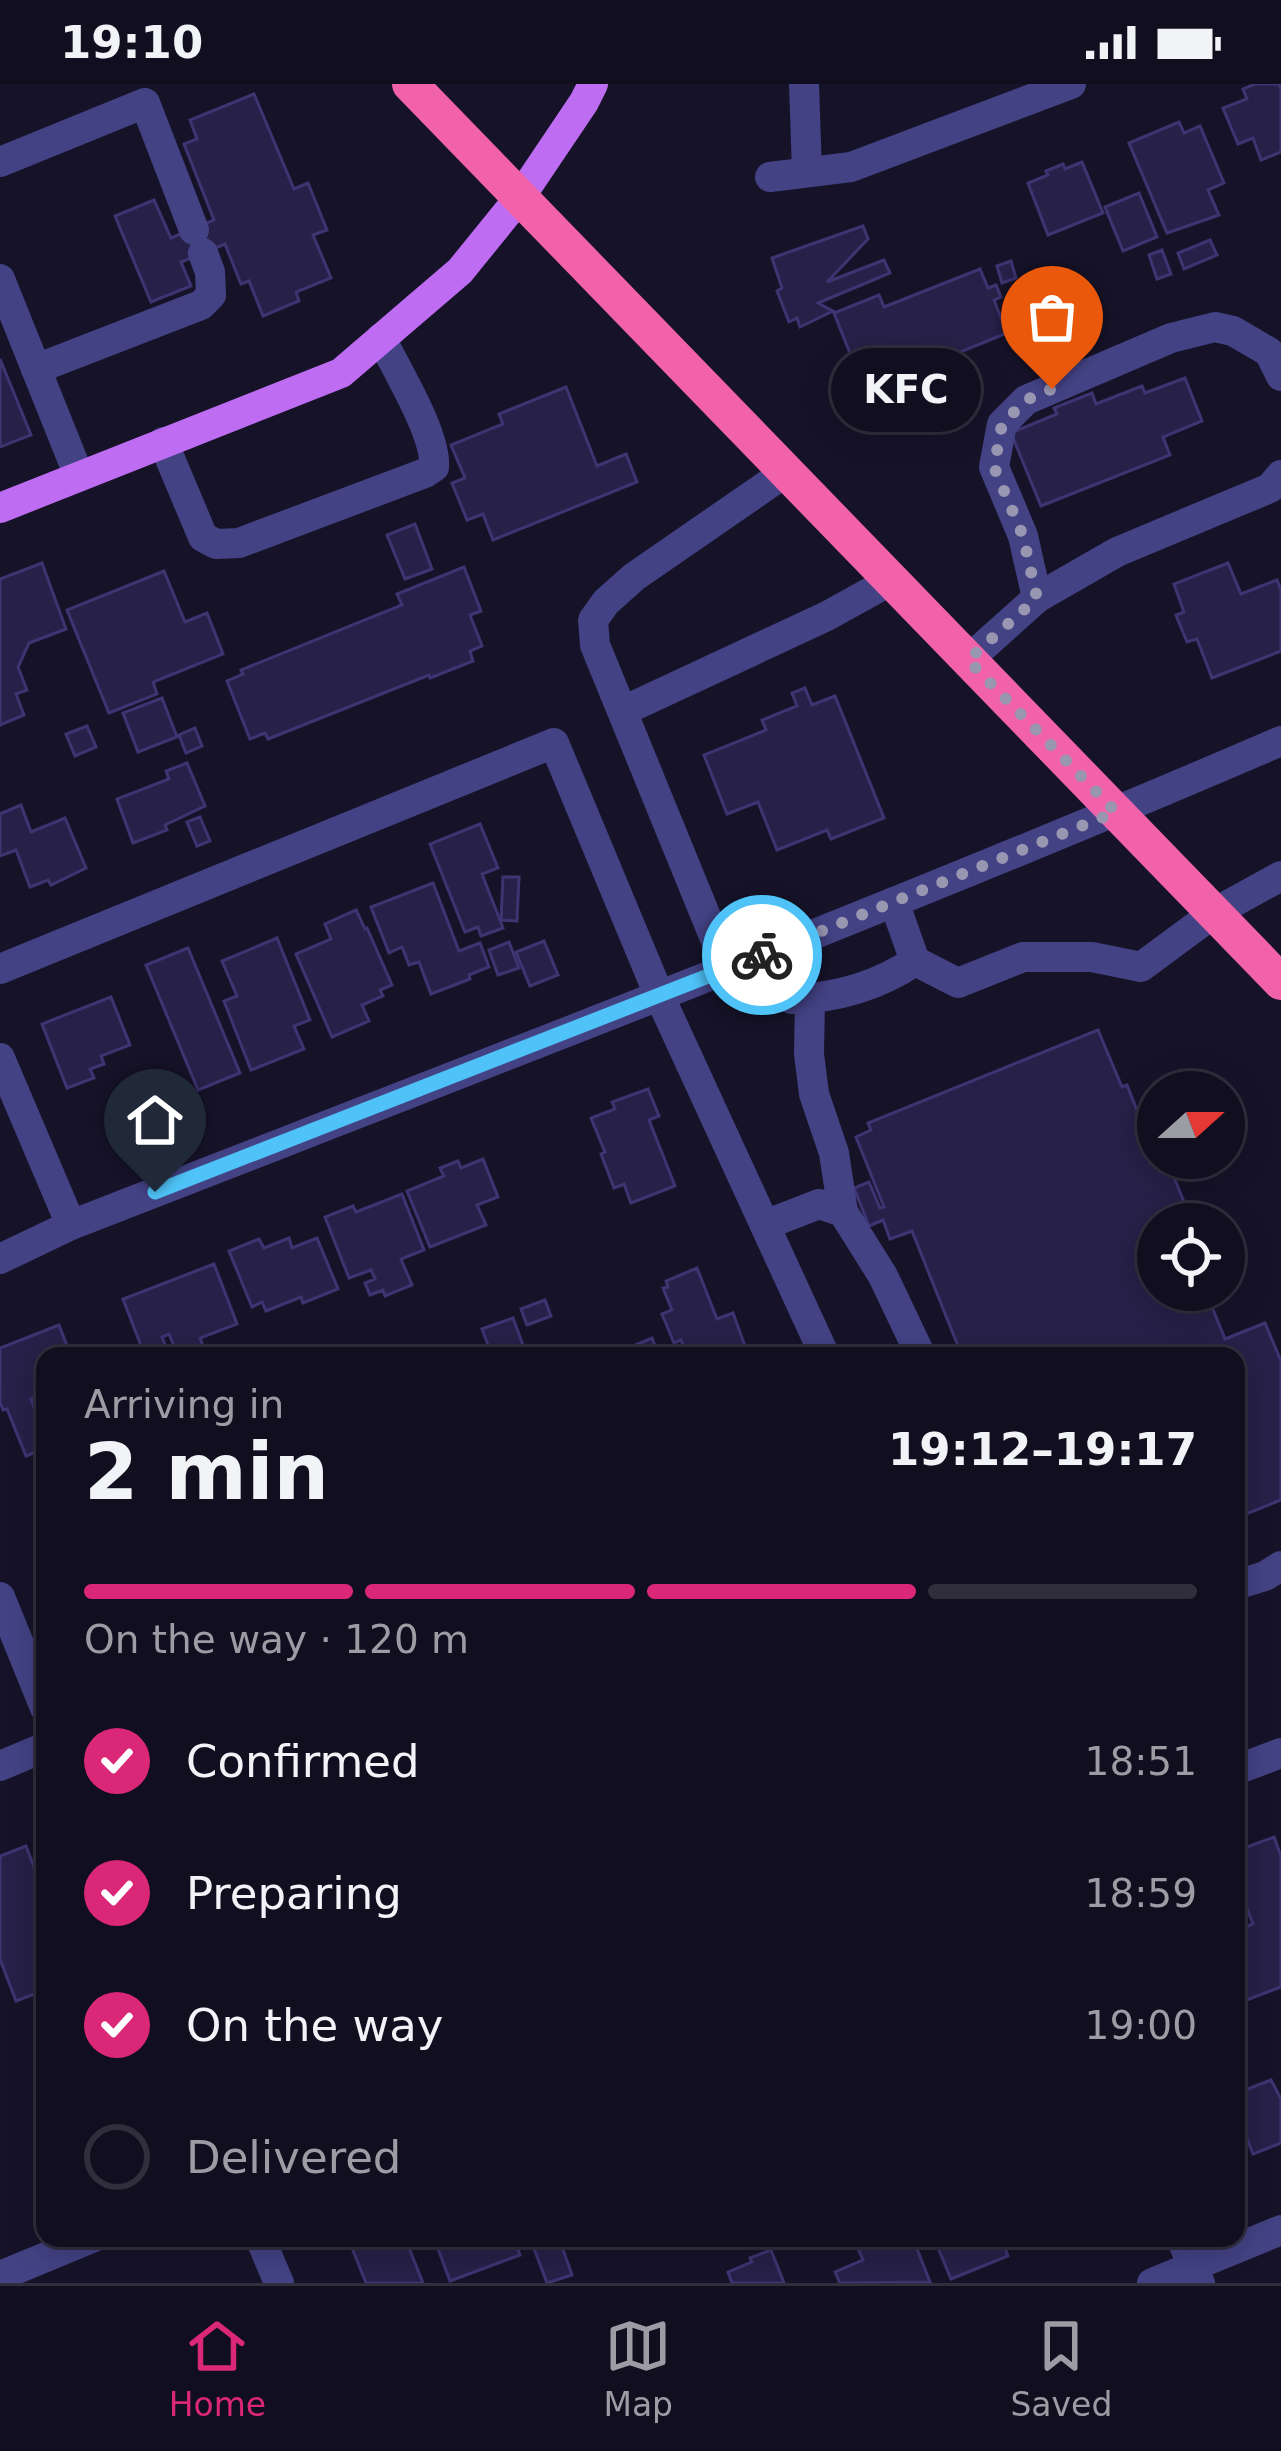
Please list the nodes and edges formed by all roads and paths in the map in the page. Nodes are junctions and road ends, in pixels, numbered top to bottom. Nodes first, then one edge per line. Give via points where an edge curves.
1 (410, 84) edge
2 (593, 84) edge
3 (804, 84) edge
4 (1071, 84) edge
5 (0, 162) edge
6 (807, 172) junction
7 (770, 177) dead end
8 (520, 197) junction
9 (0, 282) edge
10 (381, 338) junction
11 (36, 369) junction
12 (1281, 376) edge
13 (163, 442) junction
14 (787, 472) junction
15 (1281, 475) edge
16 (79, 476) junction
17 (0, 508) edge
18 (892, 580) junction
19 (1037, 598) junction
20 (968, 660) junction
21 (623, 711) junction
22 (1281, 741) edge
23 (1116, 812) junction
24 (1281, 876) edge
25 (894, 902) junction
26 (1214, 913) junction
27 (770, 951) junction
28 (915, 961) junction
29 (727, 968) junction
30 (0, 969) edge
31 (1281, 982) edge
32 (659, 995) junction
33 (810, 999) junction
34 (0, 1058) edge
35 (843, 1212) junction
36 (71, 1225) junction
37 (765, 1226) junction
38 (0, 1259) edge
39 (821, 1347) edge
40 (917, 1347) edge
41 (0, 1597) edge
42 (10, 1652) edge
43 (36, 1694) edge
44 (36, 1752) edge
45 (1278, 1762) edge
46 (0, 1766) edge
47 (1245, 1768) edge
48 (1281, 2230) edge
49 (1245, 2243) edge
50 (70, 2247) edge
51 (264, 2247) edge
52 (1234, 2247) edge
53 (1192, 2262) edge
54 (0, 2276) edge
55 (279, 2283) edge
56 (1152, 2283) edge

1 - 8 highway
2 - 8 main road
3 - 6 street
4 - 6 street via 851,167
5 - 11 street via 146,103 210,272 211,295 201,305
6 - 7 street
8 - 10 main road via 460,271
8 - 14 highway
9 - 11 street
10 - 13 main road via 341,373
10 - 13 street via 429,436 434,466 424,473 239,543 216,544 203,537
11 - 16 street
12 - 19 street via 1269,352 1215,327 1026,400 1002,424 994,467 1023,536
13 - 16 main road
14 - 18 highway
14 - 21 street via 634,577 593,620
15 - 19 street via 1270,488 1117,552
16 - 17 main road
18 - 20 highway
18 - 21 street
19 - 20 street
20 - 23 highway
21 - 29 street
22 - 23 street
23 - 25 street
23 - 26 highway
24 - 26 street
25 - 27 street
25 - 28 street
26 - 28 street via 1141,967 1023,957 958,983
26 - 31 highway
27 - 29 street
27 - 33 street via 792,999
28 - 33 street via 890,978
29 - 32 street
30 - 32 street via 554,743
32 - 36 street
32 - 37 street
33 - 35 street via 814,1094
34 - 36 street
35 - 37 street via 819,1204
35 - 40 street
36 - 38 street
37 - 39 street
41 - 42 street
42 - 43 street
44 - 46 street
45 - 47 street
48 - 49 street
50 - 54 street
51 - 55 street
52 - 53 street
53 - 56 street

